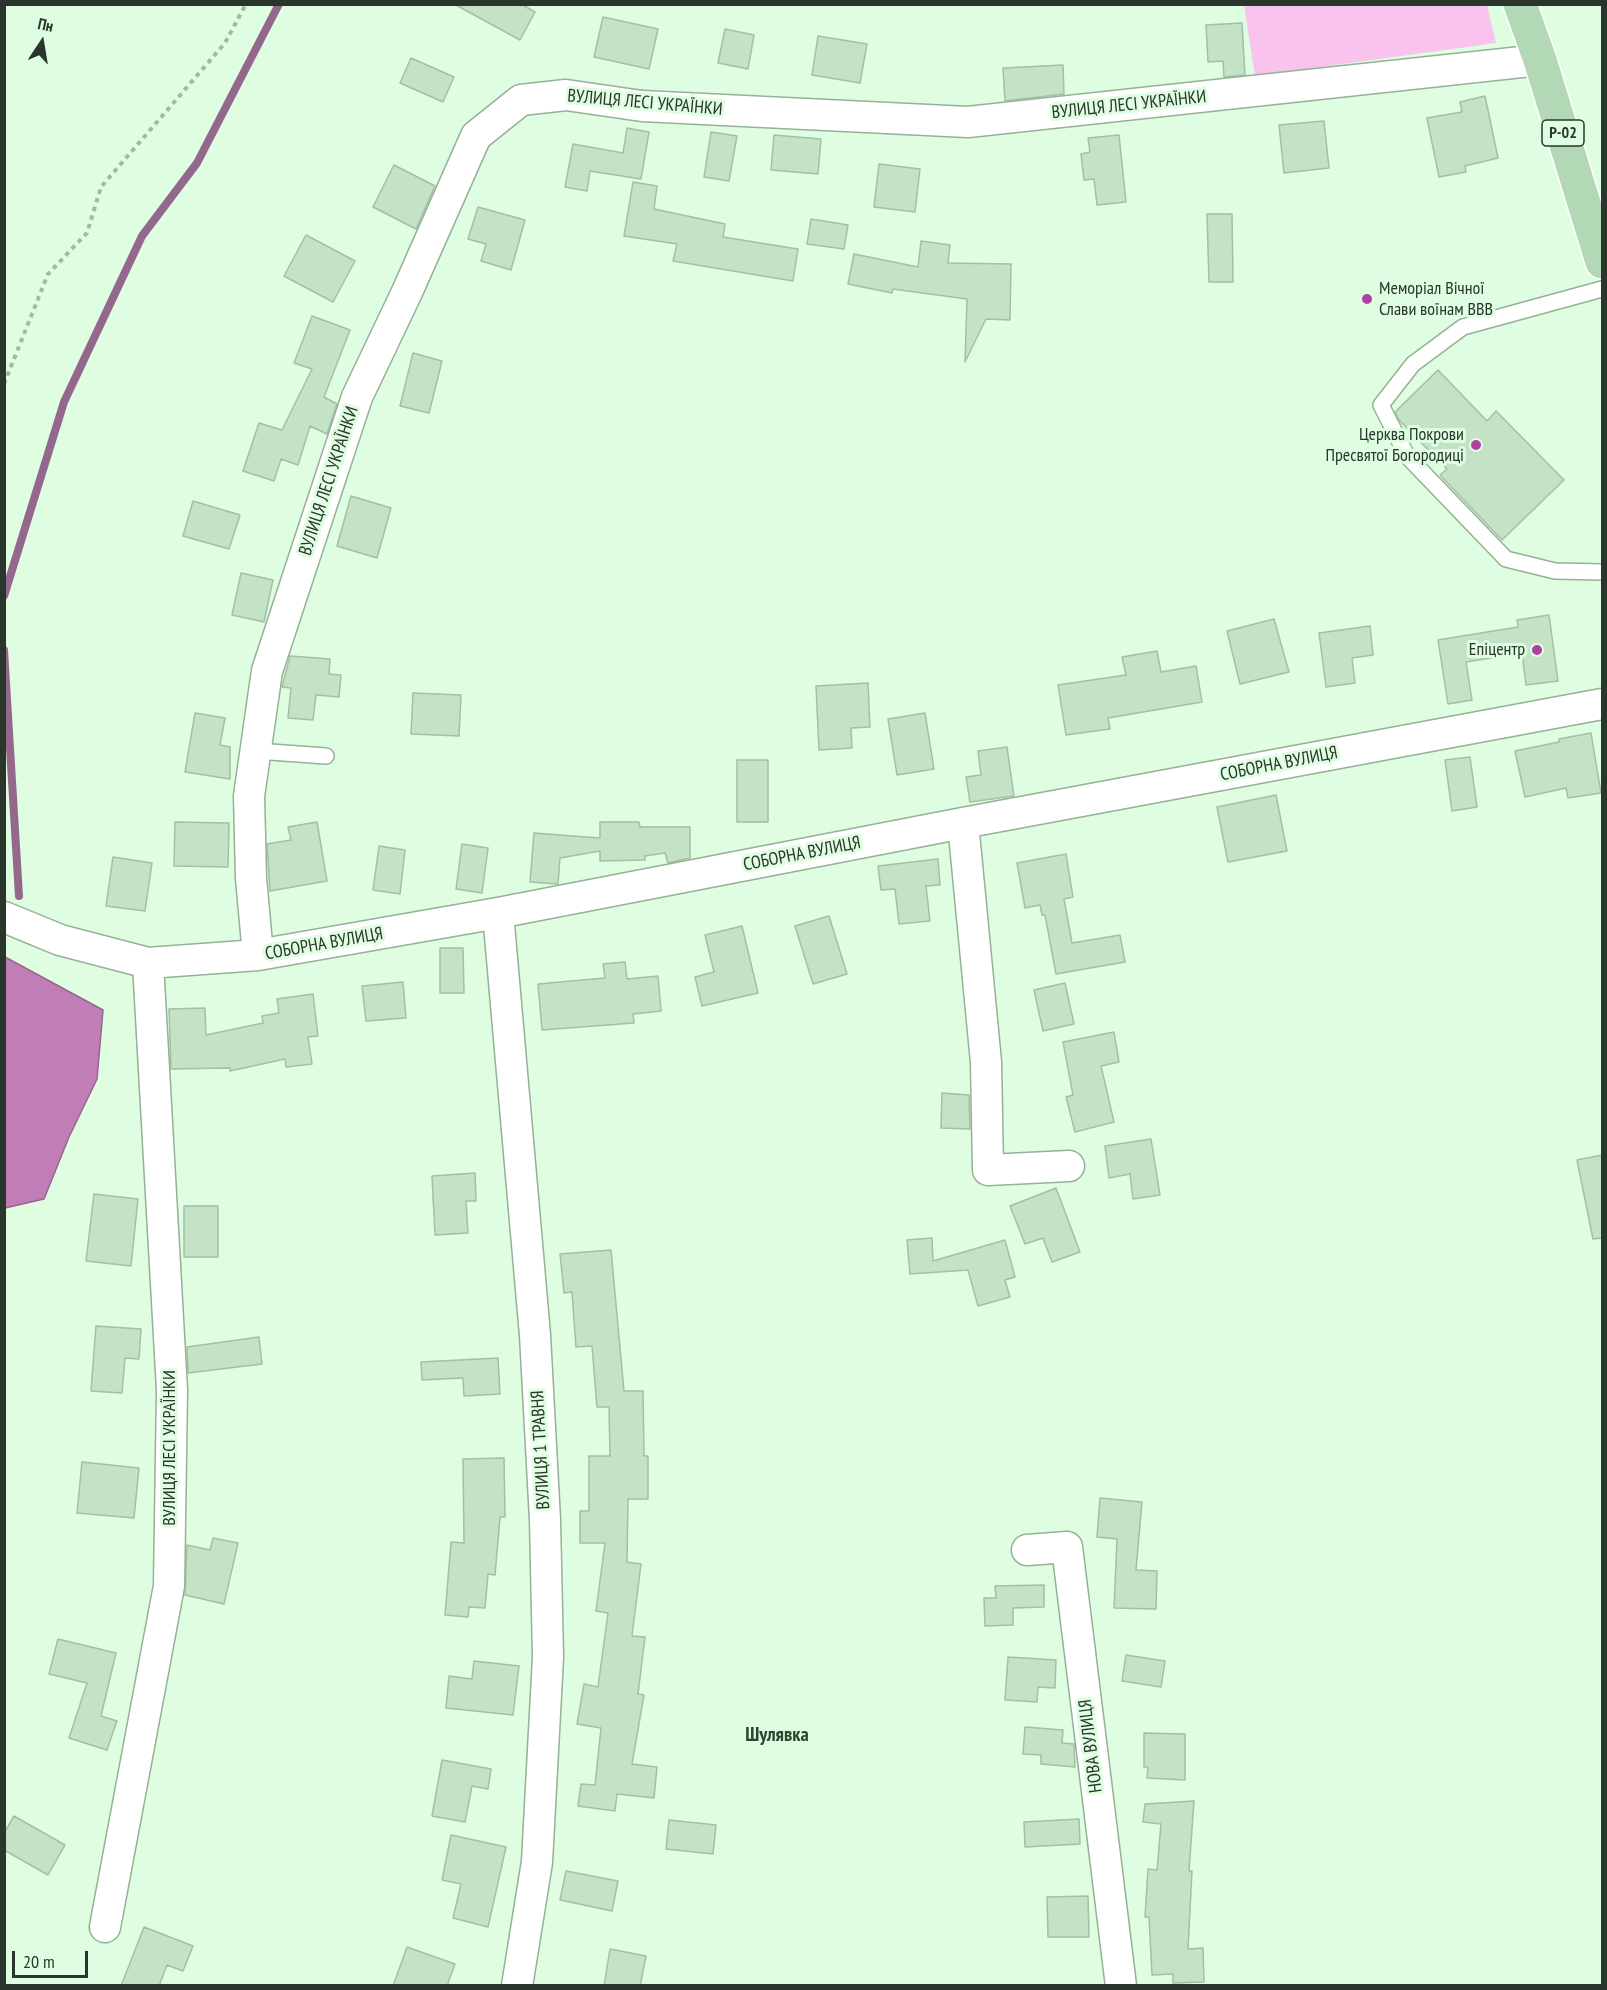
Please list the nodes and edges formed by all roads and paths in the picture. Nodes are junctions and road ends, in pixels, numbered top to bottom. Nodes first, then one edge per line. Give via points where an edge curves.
1 (246, 4) edge
2 (1520, 4) edge
3 (1540, 60) junction
4 (1602, 262) edge
5 (1602, 289) edge
6 (4, 384) edge
7 (1602, 572) edge
8 (1602, 704) edge
9 (256, 751) junction
10 (326, 756) dead end
11 (963, 823) junction
12 (498, 914) junction
13 (4, 917) edge
14 (258, 955) junction
15 (148, 963) junction
16 (1069, 1166) dead end
17 (1027, 1550) dead end
18 (105, 1927) dead end
19 (517, 1986) edge
20 (1120, 1986) edge

1 - 6 path via 225,43 101,187 87,233 48,274
2 - 3 main road, Р-02
3 - 4 main road, Р-02
3 - 9 street, ВУЛИЦЯ ЛЕСІ УКРАЇНКИ via 968,122 642,106 566,95 521,100 476,135 357,397 267,671
5 - 7 lane via 1462,327 1413,364 1382,405 1407,456 1506,559 1555,571
8 - 11 street, СОБОРНА ВУЛИЦЯ
9 - 10 lane
9 - 14 street, ВУЛИЦЯ ЛЕСІ УКРАЇНКИ via 249,796
11 - 12 street, СОБОРНА ВУЛИЦЯ
11 - 16 street via 986,1062 988,1170
12 - 14 street, СОБОРНА ВУЛИЦЯ
12 - 19 street, ВУЛИЦЯ 1 ТРАВНЯ via 535,1335 548,1658 537,1862
13 - 15 street, СОБОРНА ВУЛИЦЯ via 60,940
14 - 15 street, СОБОРНА ВУЛИЦЯ
15 - 18 street, ВУЛИЦЯ ЛЕСІ УКРАЇНКИ via 172,1390 169,1586
17 - 20 street, НОВА ВУЛИЦЯ via 1067,1547

